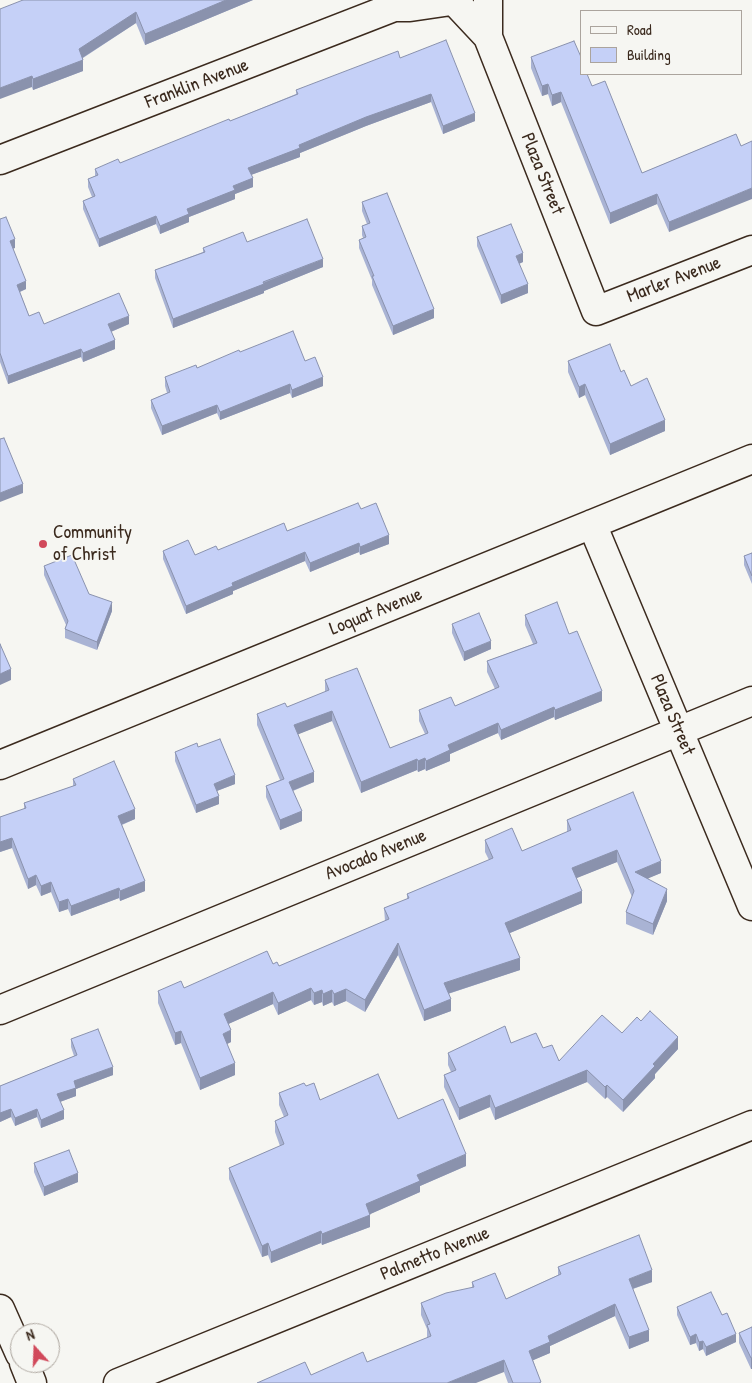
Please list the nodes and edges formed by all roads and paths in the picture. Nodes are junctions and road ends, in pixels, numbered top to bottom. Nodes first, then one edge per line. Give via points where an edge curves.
1 (488, 0) edge
2 (460, 1) edge
3 (399, 4) edge
4 (488, 37) junction
5 (0, 160) edge
6 (752, 250) edge
7 (596, 311) joint
8 (752, 459) edge
9 (592, 524) junction
10 (752, 701) edge
11 (679, 730) junction
12 (0, 765) edge
13 (752, 906) edge
14 (0, 1010) edge
15 (752, 1125) edge
16 (0, 1309) edge
17 (10, 1332) edge
18 (118, 1383) edge

1 - 4 street, Plaza Street
2 - 3 street, Franklin Avenue via 410,7
2 - 4 street, Plaza Street
3 - 5 street, Franklin Avenue
4 - 7 street, Plaza Street
6 - 7 street, Marler Avenue
8 - 9 street, Loquat Avenue
9 - 11 street, Plaza Street
9 - 12 street, Loquat Avenue
10 - 11 street, Avocado Avenue
11 - 13 street, Plaza Street
11 - 14 street, Avocado Avenue
15 - 18 street, Palmetto Avenue
16 - 17 street

